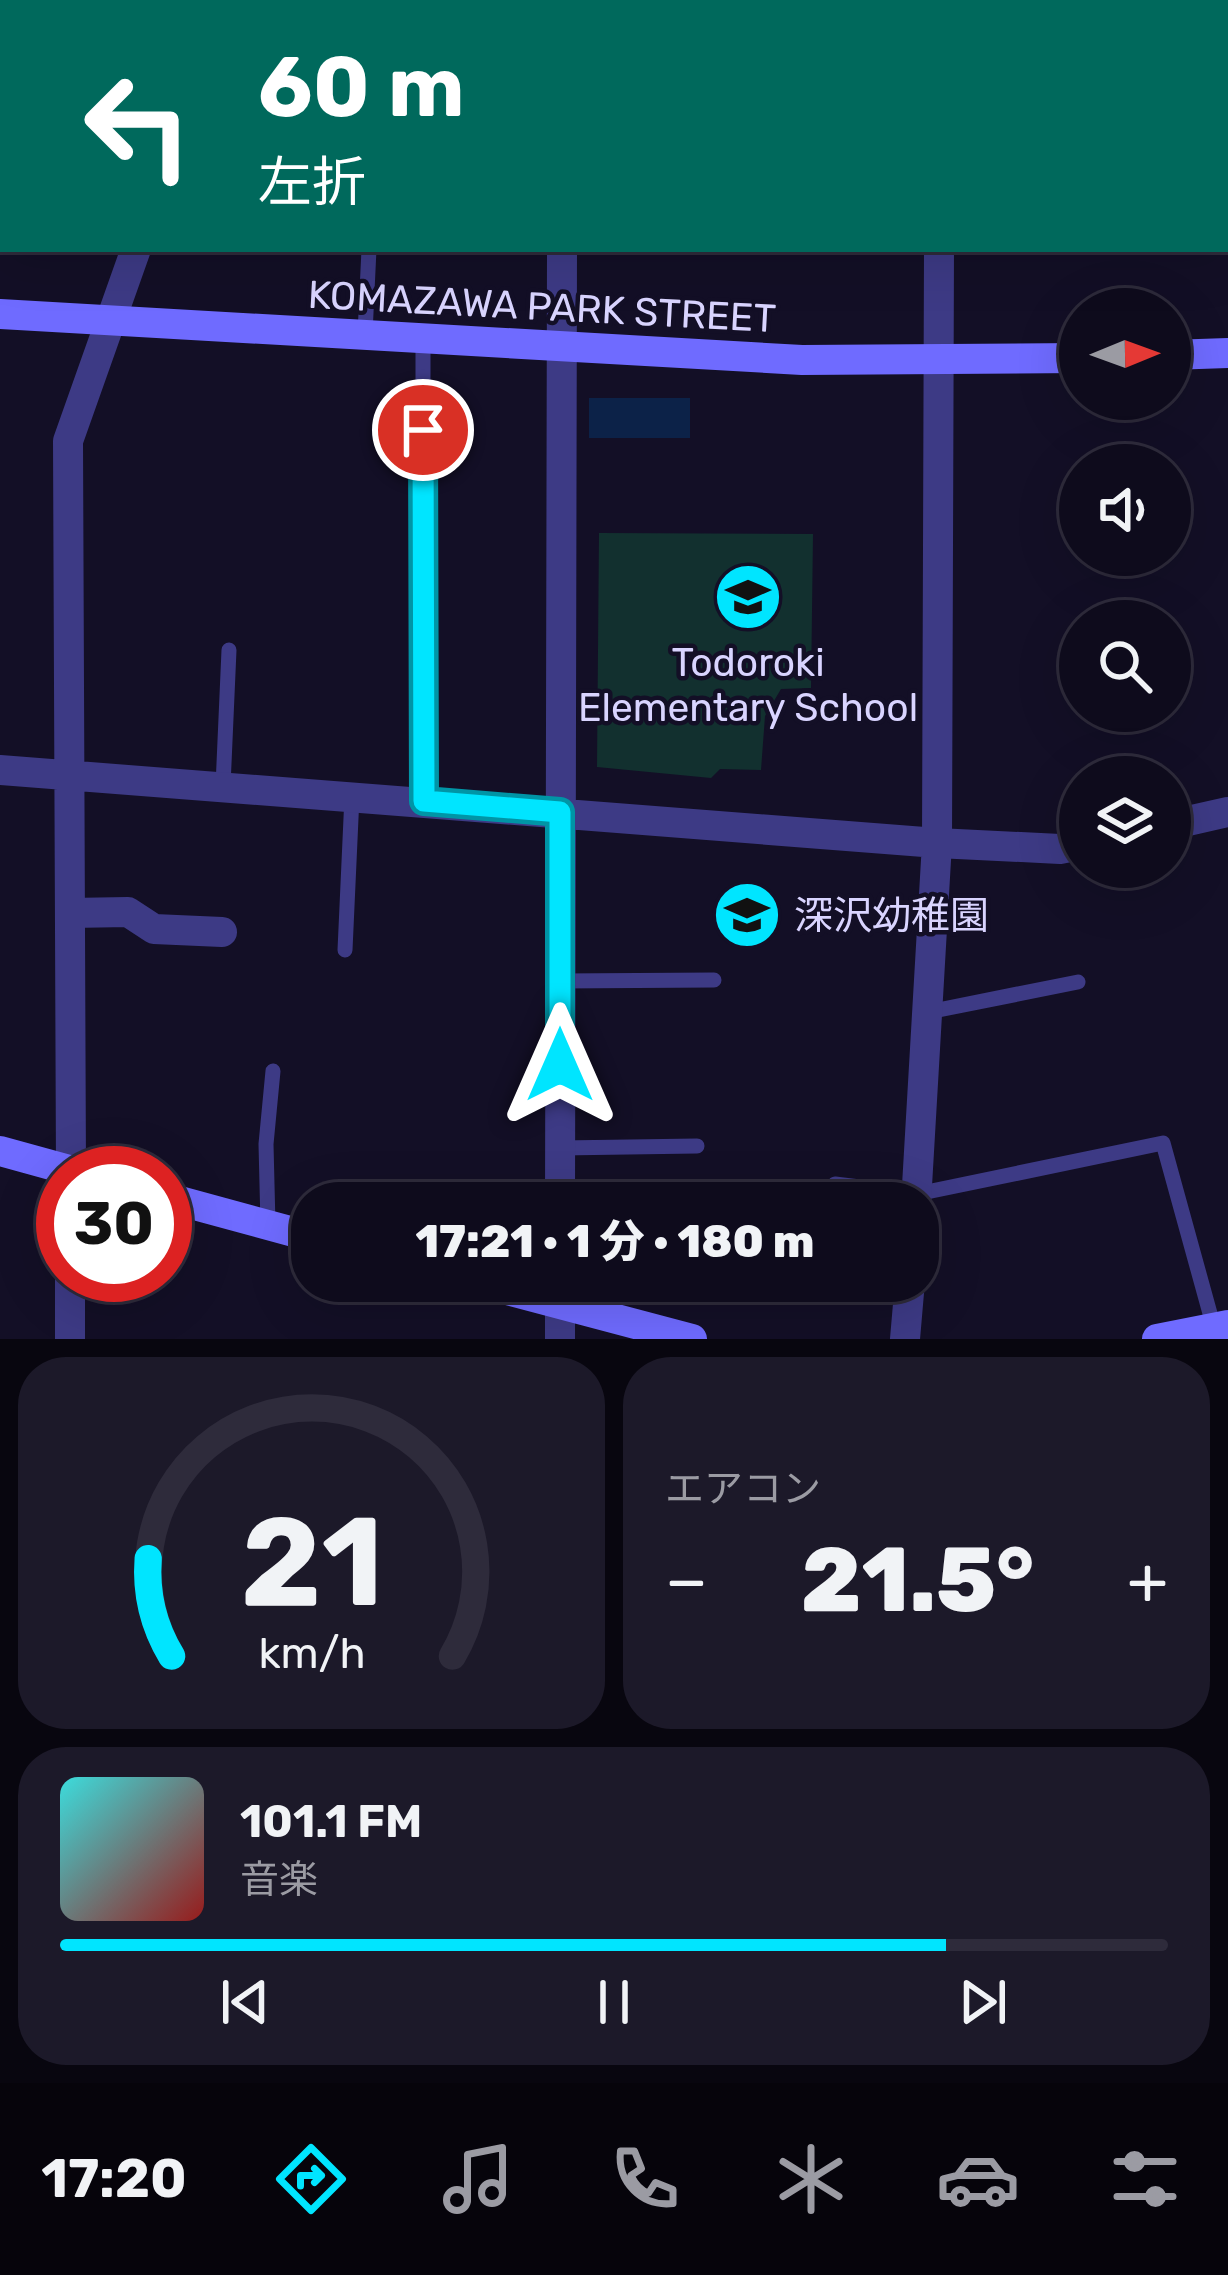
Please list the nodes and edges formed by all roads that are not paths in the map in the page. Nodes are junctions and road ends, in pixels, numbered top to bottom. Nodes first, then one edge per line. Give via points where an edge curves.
1 (135, 252) edge
2 (369, 252) edge
3 (562, 252) edge
4 (939, 252) edge
5 (0, 314) edge
6 (109, 320) junction
7 (365, 334) junction
8 (423, 338) junction
9 (561, 346) junction
10 (1228, 353) edge
11 (1191, 354) edge
12 (1059, 359) edge
13 (940, 362) junction
14 (229, 650) dead end
15 (0, 770) edge
16 (72, 773) junction
17 (224, 785) junction
18 (352, 796) junction
19 (424, 801) junction
20 (560, 812) junction
21 (1228, 812) edge
22 (1191, 820) edge
23 (937, 843) junction
24 (1059, 849) edge
25 (70, 913) junction
26 (222, 932) dead end
27 (345, 950) dead end
28 (714, 980) dead end
29 (560, 981) junction
30 (1078, 982) dead end
31 (928, 1012) junction
32 (273, 1071) dead end
33 (74, 1146) edge
34 (697, 1146) dead end
35 (560, 1148) junction
36 (0, 1151) edge
37 (36, 1161) edge
38 (560, 1182) edge
39 (917, 1182) edge
40 (939, 1193) edge
41 (192, 1204) edge
42 (268, 1225) junction
43 (291, 1231) edge
44 (70, 1302) edge
45 (560, 1302) edge
46 (586, 1302) edge
47 (908, 1302) edge
48 (1218, 1330) edge
49 (70, 1339) edge
50 (560, 1339) edge
51 (692, 1339) edge
52 (905, 1339) edge
53 (1157, 1339) edge

1 - 6 street
2 - 7 lane
3 - 9 street
4 - 13 street
5 - 6 street, KOMAZAWA PARK STREET
6 - 7 street, KOMAZAWA PARK STREET
6 - 16 street via 68,441
7 - 8 street, KOMAZAWA PARK STREET
8 - 9 street, KOMAZAWA PARK STREET
8 - 19 lane
9 - 13 street, KOMAZAWA PARK STREET
9 - 20 street
10 - 11 street
12 - 13 street, KOMAZAWA PARK STREET
13 - 23 street
14 - 17 lane
15 - 16 street
16 - 17 street
16 - 25 street
17 - 18 street
18 - 19 street
18 - 27 lane
19 - 20 street
20 - 23 street
20 - 29 street
21 - 22 street
23 - 24 street
23 - 31 street
25 - 26 street via 128,912 154,928
25 - 33 street
28 - 29 lane
29 - 35 street
30 - 31 lane
31 - 39 street
32 - 42 lane
34 - 35 lane
35 - 38 street
36 - 37 street
40 - 48 lane via 1163,1143
41 - 42 street
42 - 43 street
44 - 49 street
45 - 50 street
46 - 51 street
47 - 52 street
48 - 53 street

